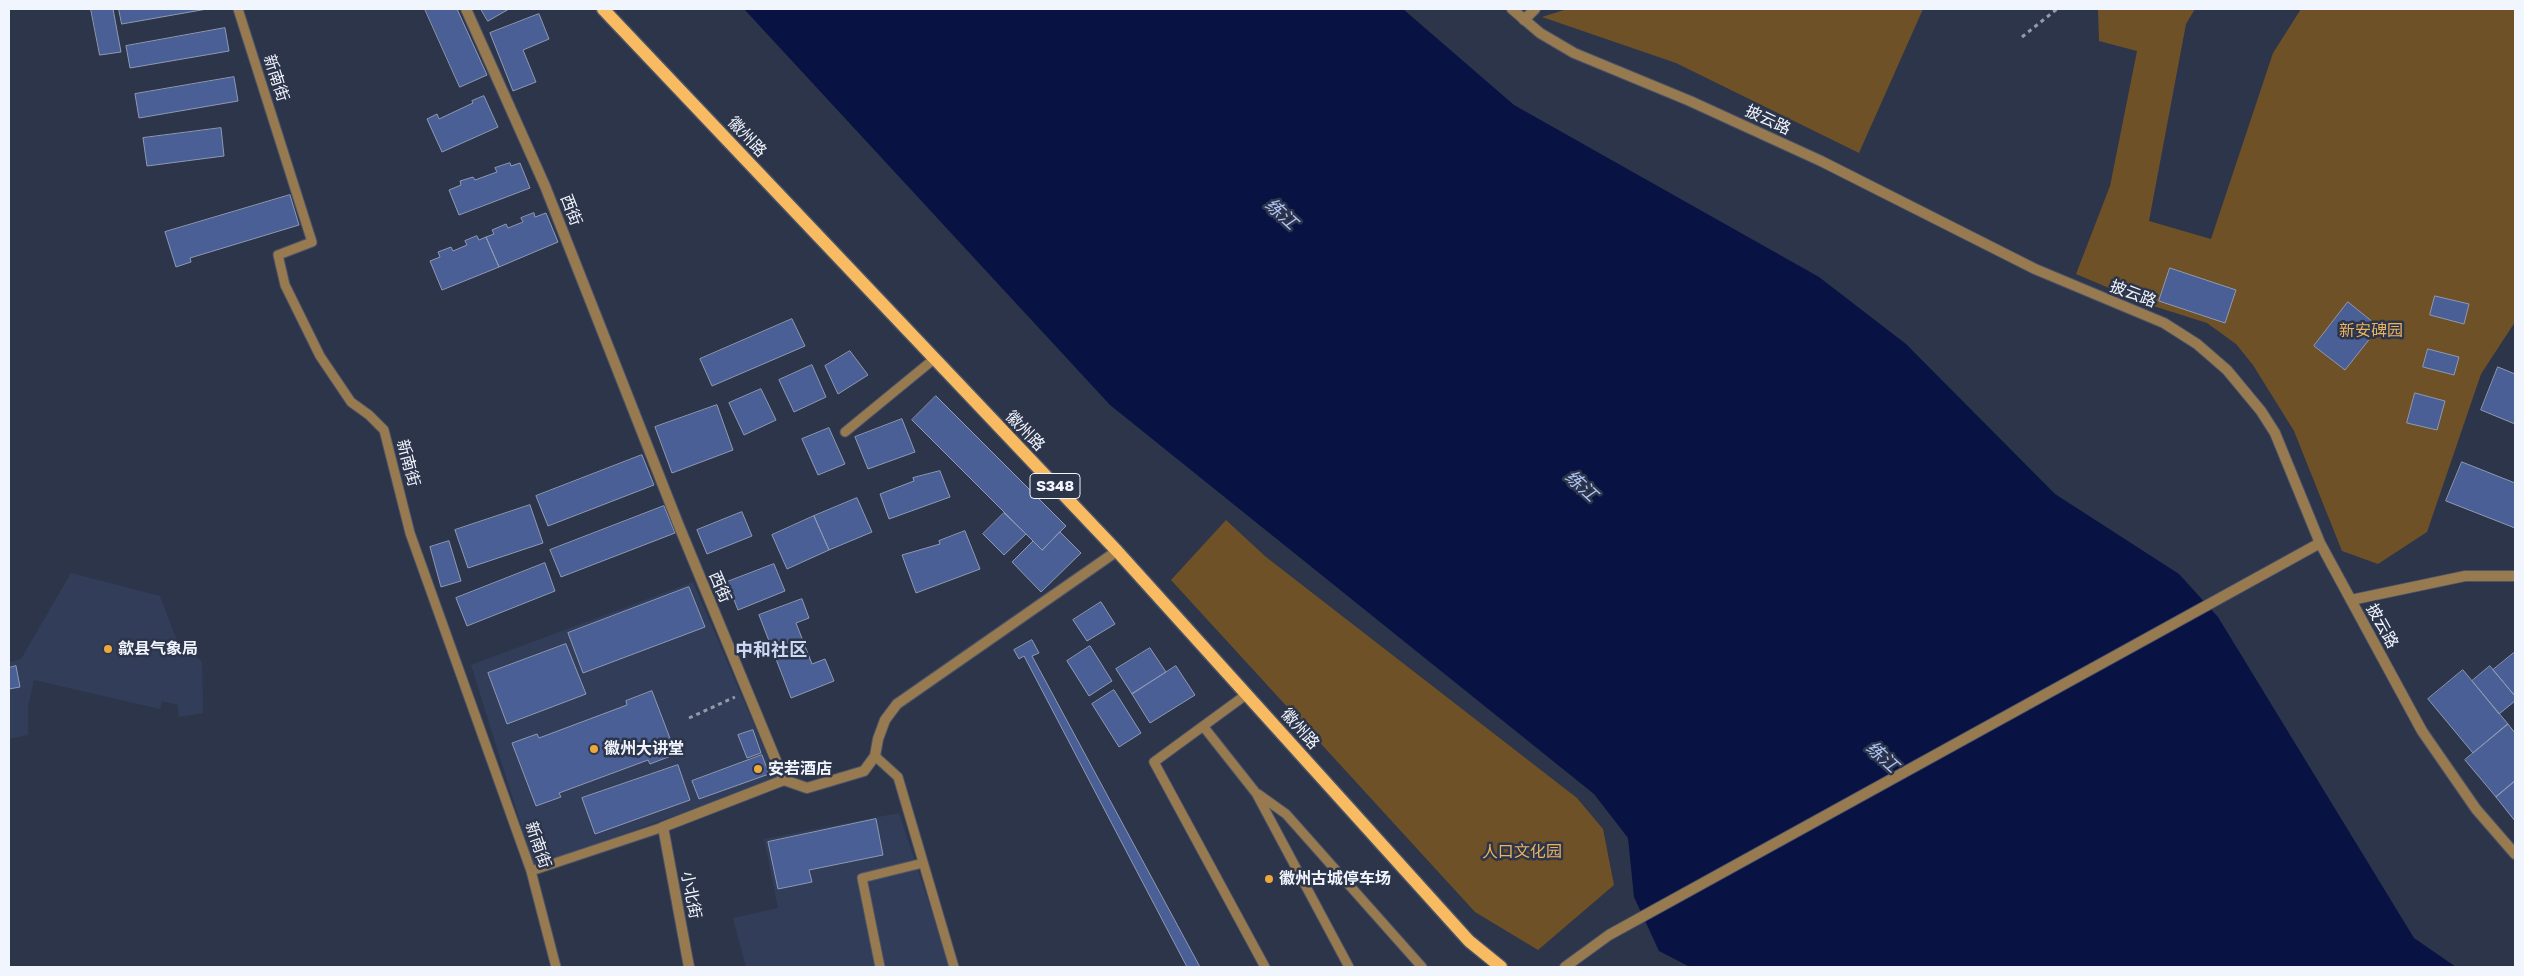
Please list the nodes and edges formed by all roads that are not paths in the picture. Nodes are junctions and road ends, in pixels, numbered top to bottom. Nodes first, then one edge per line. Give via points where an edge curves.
1 (238, 9) edge
2 (466, 9) edge
3 (603, 9) edge
4 (1512, 9) edge
5 (1534, 9) edge
6 (1524, 20) junction
7 (934, 359) junction
8 (845, 432) dead end
9 (2320, 543) junction
10 (1117, 551) junction
11 (2515, 576) edge
12 (2351, 600) junction
13 (1247, 694) junction
14 (1202, 726) junction
15 (875, 756) junction
16 (784, 780) junction
17 (1256, 793) junction
18 (663, 828) junction
19 (2515, 854) edge
20 (923, 863) junction
21 (531, 871) junction
22 (556, 967) edge
23 (689, 967) edge
24 (880, 967) edge
25 (954, 967) edge
26 (1265, 967) edge
27 (1349, 967) edge
28 (1422, 967) edge
29 (1501, 967) edge
30 (1565, 967) edge

1 - 21 lane, 新南街 via 312,242 278,255 285,285 320,356 352,402 384,430 410,533
2 - 16 street, 西街 via 545,186 678,526
3 - 7 main road, 徽州路 / S348
4 - 6 street, 披云路
5 - 6 street
6 - 9 street, 披云路 via 1574,53 1804,153 2035,269 2181,332 2228,370 2261,411 2275,433
7 - 8 lane
7 - 10 main road, 徽州路 / S348
9 - 12 street, 披云路
9 - 30 street via 1610,935
10 - 13 main road, 徽州路 / S348
10 - 15 street via 897,704 885,720
11 - 12 street via 2466,576
12 - 19 street, 披云路 via 2442,763
13 - 14 lane
13 - 29 main road, 徽州路 / S348 via 1469,940
14 - 17 lane
14 - 26 lane via 1154,762
15 - 16 street via 864,771 807,788
15 - 20 lane via 898,777
16 - 18 street
17 - 27 lane
17 - 28 lane via 1286,814
18 - 21 lane
18 - 23 street, 小北街
20 - 24 lane via 862,878
20 - 25 lane
21 - 22 lane, 新南街

